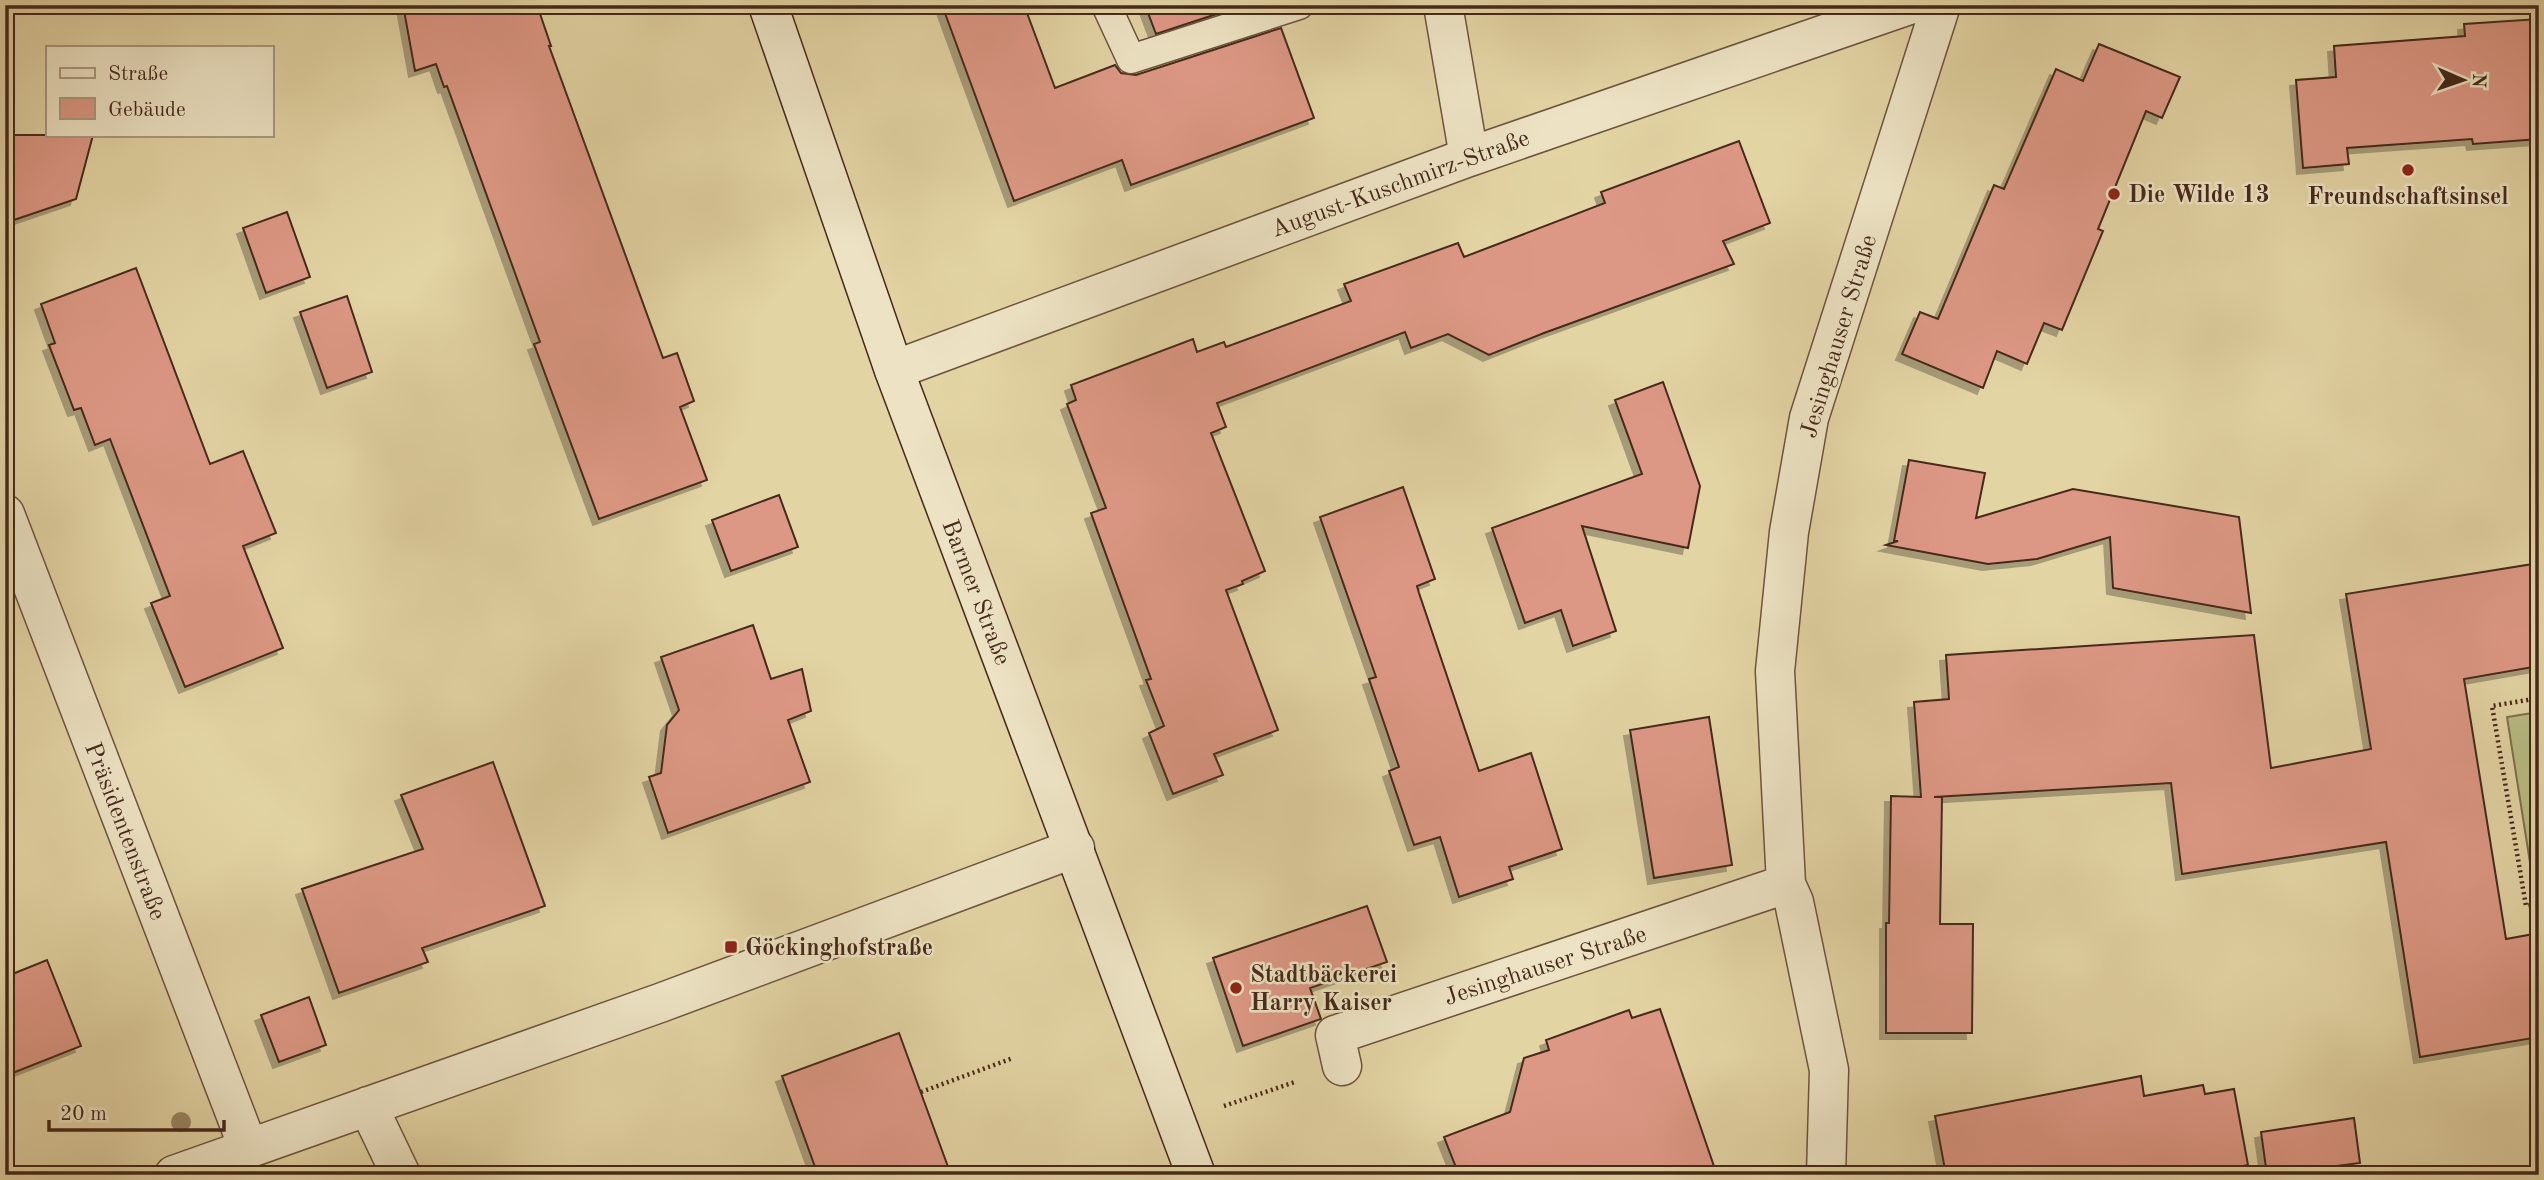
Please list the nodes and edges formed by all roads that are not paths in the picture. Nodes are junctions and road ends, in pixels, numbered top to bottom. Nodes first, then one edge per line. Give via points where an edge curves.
1 (768, 5) edge
2 (1106, 5) edge
3 (1299, 5) edge
4 (1443, 5) edge
5 (1909, 5) edge
6 (1941, 5) edge
7 (1469, 157) junction
8 (894, 370) junction
9 (5, 514) edge
10 (1075, 848) junction
11 (1786, 884) junction
12 (1342, 1066) road end
13 (368, 1106) junction
14 (248, 1147) junction
15 (174, 1175) edge
16 (401, 1175) edge
17 (1196, 1175) edge
18 (1826, 1175) edge

1 - 8 street, Barmer Straße
2 - 3 lane via 1131,59
4 - 7 street
5 - 7 street, August-Kuschmirz-Straße
6 - 11 street, Jesinghauser Straße via 1809,418 1789,532 1775,671
7 - 8 street, August-Kuschmirz-Straße
8 - 10 street, Barmer Straße
9 - 14 street, Präsidentenstraße
10 - 13 street
10 - 17 street, Barmer Straße
11 - 12 street, Jesinghauser Straße via 1335,1035
11 - 18 street, Jesinghauser Straße via 1794,902 1829,1070
13 - 14 street
13 - 16 street
14 - 15 street

